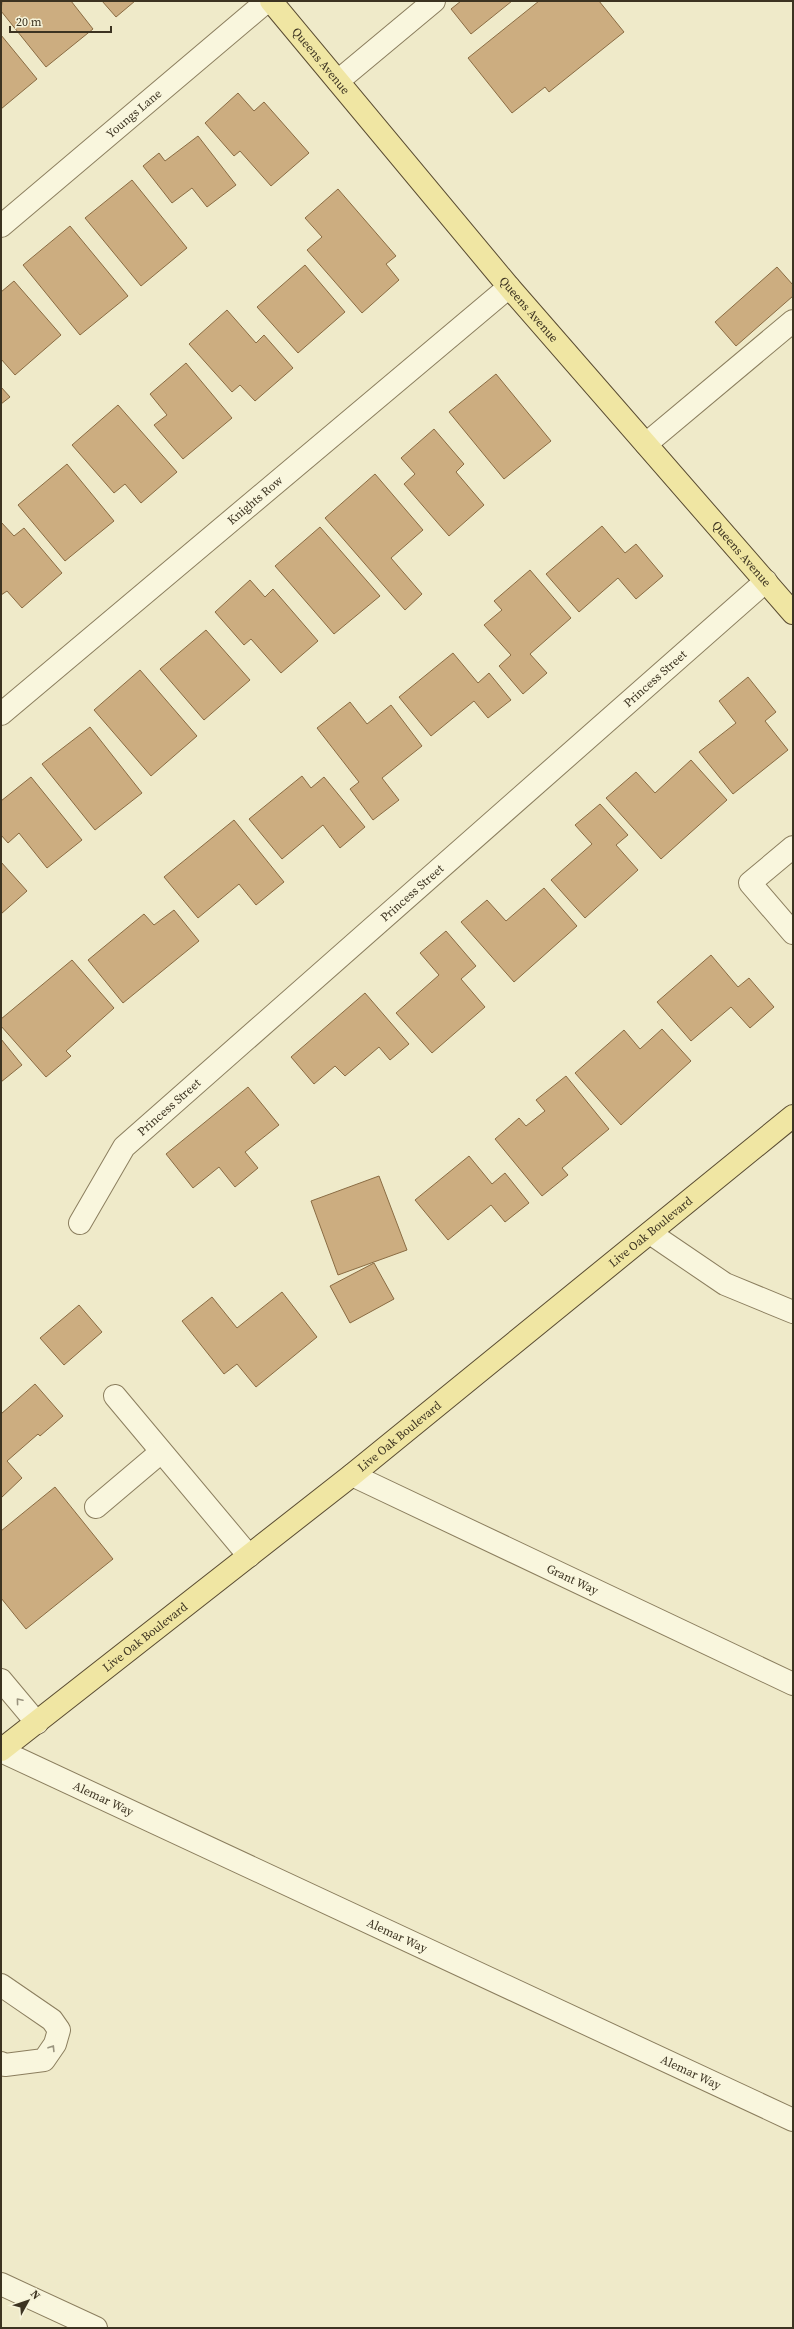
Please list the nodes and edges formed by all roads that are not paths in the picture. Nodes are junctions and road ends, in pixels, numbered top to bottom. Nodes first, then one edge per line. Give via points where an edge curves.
1 (267, 1) edge
2 (271, 1) edge
3 (434, 1) edge
4 (338, 81) junction
5 (1, 226) edge
6 (509, 287) junction
7 (793, 321) edge
8 (646, 444) junction
9 (766, 581) junction
10 (793, 613) edge
11 (1, 714) edge
12 (793, 847) edge
13 (793, 933) edge
14 (793, 1116) edge
15 (80, 1223) dead end
16 (650, 1233) junction
17 (793, 1312) edge
18 (114, 1396) dead end
19 (161, 1452) junction
20 (352, 1475) junction
21 (96, 1508) dead end
22 (249, 1556) junction
23 (1, 1680) edge
24 (793, 1684) edge
25 (37, 1723) junction
26 (1, 1750) edge
27 (1, 1985) edge
28 (2, 2067) edge
29 (793, 2120) edge
30 (1, 2284) edge
31 (96, 2328) edge

1 - 5 street, Youngs Lane
2 - 4 main road, Queens Avenue
3 - 4 street
4 - 6 main road, Queens Avenue
6 - 8 main road, Queens Avenue
6 - 11 street, Knights Row
7 - 8 street
8 - 9 main road, Queens Avenue
9 - 10 main road, Queens Avenue
9 - 15 street, Princess Street via 124,1147
12 - 13 street via 750,883
14 - 16 main road, Live Oak Boulevard
16 - 17 street via 724,1284
16 - 20 main road, Live Oak Boulevard
18 - 19 street
19 - 21 street
19 - 22 street
20 - 22 main road, Live Oak Boulevard
20 - 24 street, Grant Way
22 - 25 main road, Live Oak Boulevard
25 -> 23 street
25 - 26 main road, Live Oak Boulevard
26 - 29 street, Alemar Way
28 -> 27 street via 44,2060 55,2044 59,2030 52,2020
30 - 31 street

